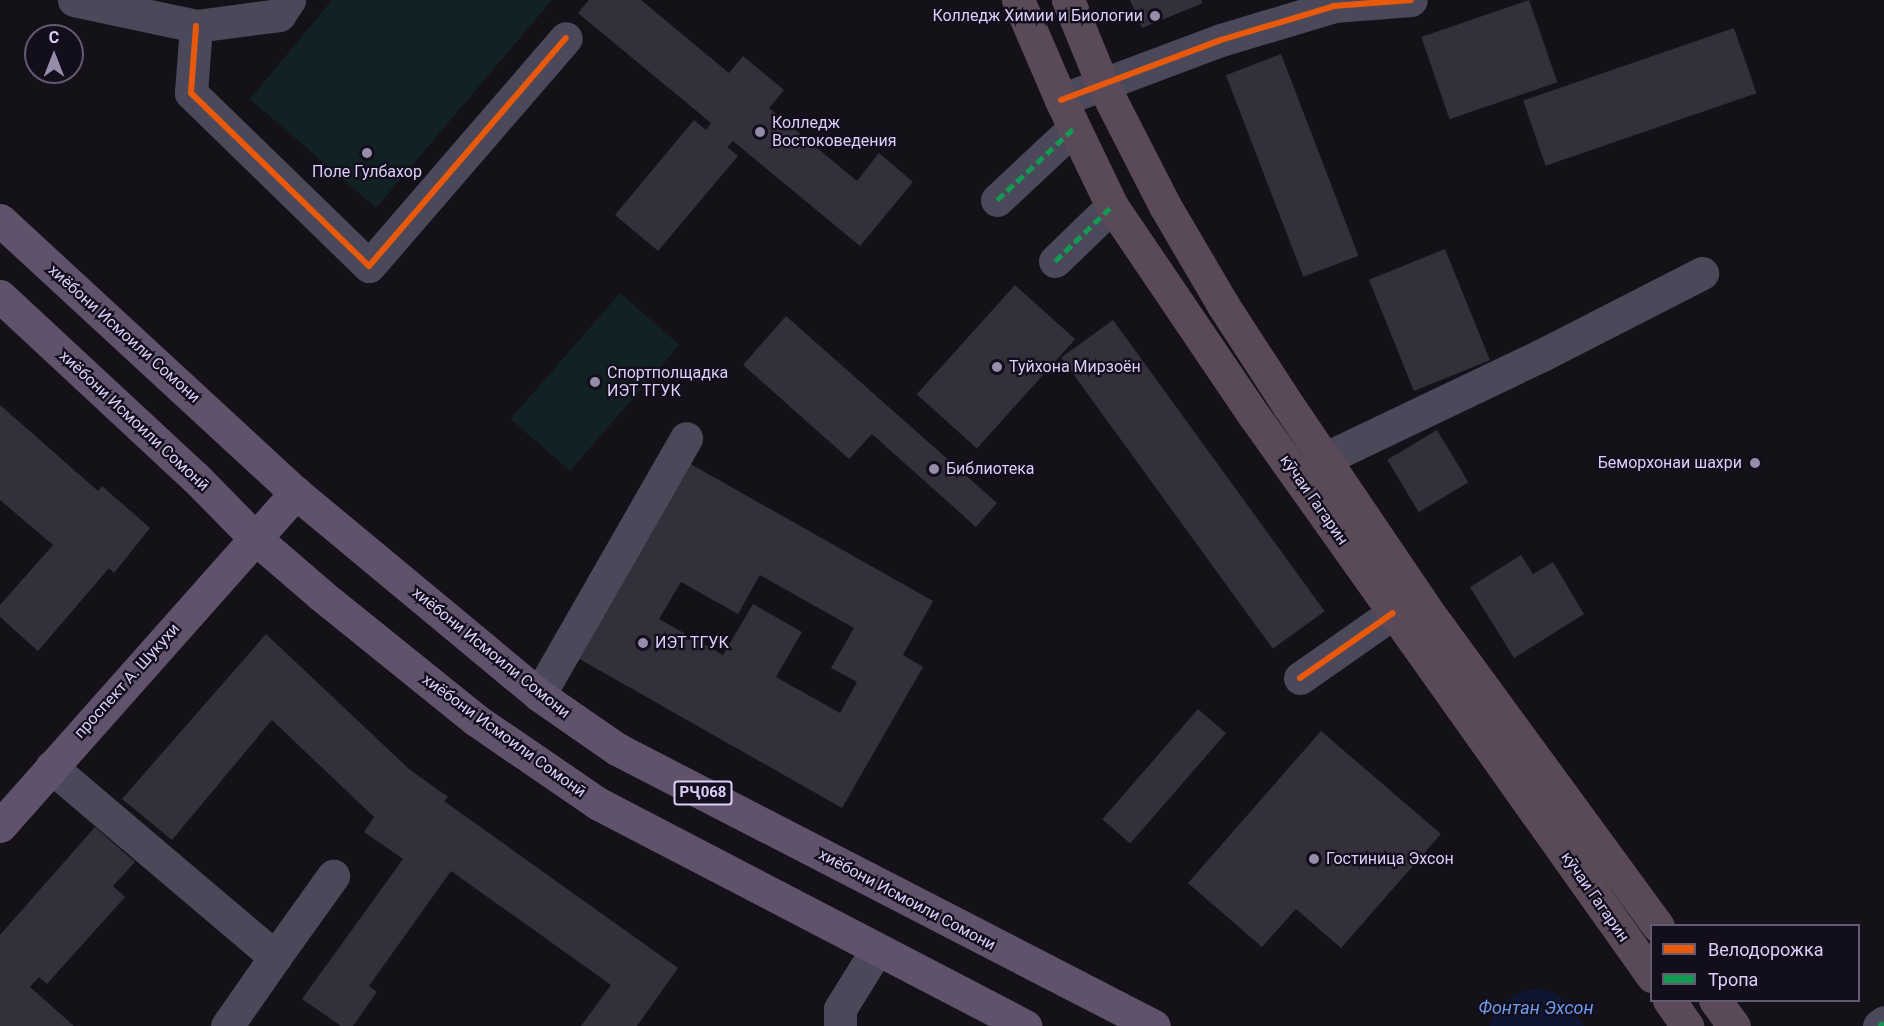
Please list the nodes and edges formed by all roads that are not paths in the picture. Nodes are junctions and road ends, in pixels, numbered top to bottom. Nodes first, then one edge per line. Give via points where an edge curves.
1 (74, 0) edge
2 (289, 0) edge
3 (1017, 0) edge
4 (1068, 0) edge
5 (1411, 0) edge
6 (196, 26) junction
7 (566, 38) dead end
8 (1102, 83) junction
9 (1067, 114) junction
10 (997, 200) dead end
11 (1112, 206) junction
12 (0, 220) edge
13 (1055, 261) dead end
14 (1702, 273) dead end
15 (0, 296) edge
16 (686, 438) dead end
17 (1324, 459) junction
18 (296, 493) junction
19 (255, 538) junction
20 (1393, 613) junction
21 (1300, 678) dead end
22 (539, 695) junction
23 (51, 767) junction
24 (0, 826) edge
25 (333, 876) dead end
26 (1657, 924) edge
27 (877, 949) junction
28 (275, 957) junction
29 (1650, 973) edge
30 (1670, 1002) edge
31 (1716, 1002) edge
32 (1884, 1022) edge
33 (228, 1026) edge
34 (840, 1026) edge
35 (1025, 1026) edge
36 (1154, 1026) edge
37 (1687, 1026) edge
38 (1734, 1026) edge
39 (1879, 1026) edge

1 - 6 street
2 - 6 street via 279,15
3 - 9 highway, кӯчаи Гагарин
4 - 8 highway, кӯчаи Гагарин
5 - 8 street via 1334,6 1221,40
6 - 7 street via 191,93 369,266
8 - 9 street
8 - 17 highway, кӯчаи Гагарин via 1182,236
9 - 10 street
9 - 11 highway, кӯчаи Гагарин
11 - 13 street
11 - 20 highway, кӯчаи Гагарин
12 - 18 main road, хиёбони Исмоили Сомони
14 - 17 street
15 - 19 main road, хиёбони Исмоили Сомонӣ
16 - 22 street
17 - 26 highway, кӯчаи Гагарин via 1431,616
18 - 19 main road, проспект А. Шукухи
18 - 22 main road, хиёбони Исмоили Сомони / РҶ068
19 - 23 main road, проспект А. Шукухи
19 - 27 main road, хиёбони Исмоили Сомонӣ via 476,720 597,804
20 - 21 street
20 - 29 highway, кӯчаи Гагарин
22 - 36 main road, хиёбони Исмоили Сомони / РҶ068 via 617,749
23 - 24 main road, проспект А. Шукухи
23 - 28 street
25 - 28 street
27 - 34 street via 840,1010
27 - 35 main road, хиёбони Исмоили Сомонӣ
28 - 33 street
30 - 37 highway
31 - 38 highway
32 - 39 street

